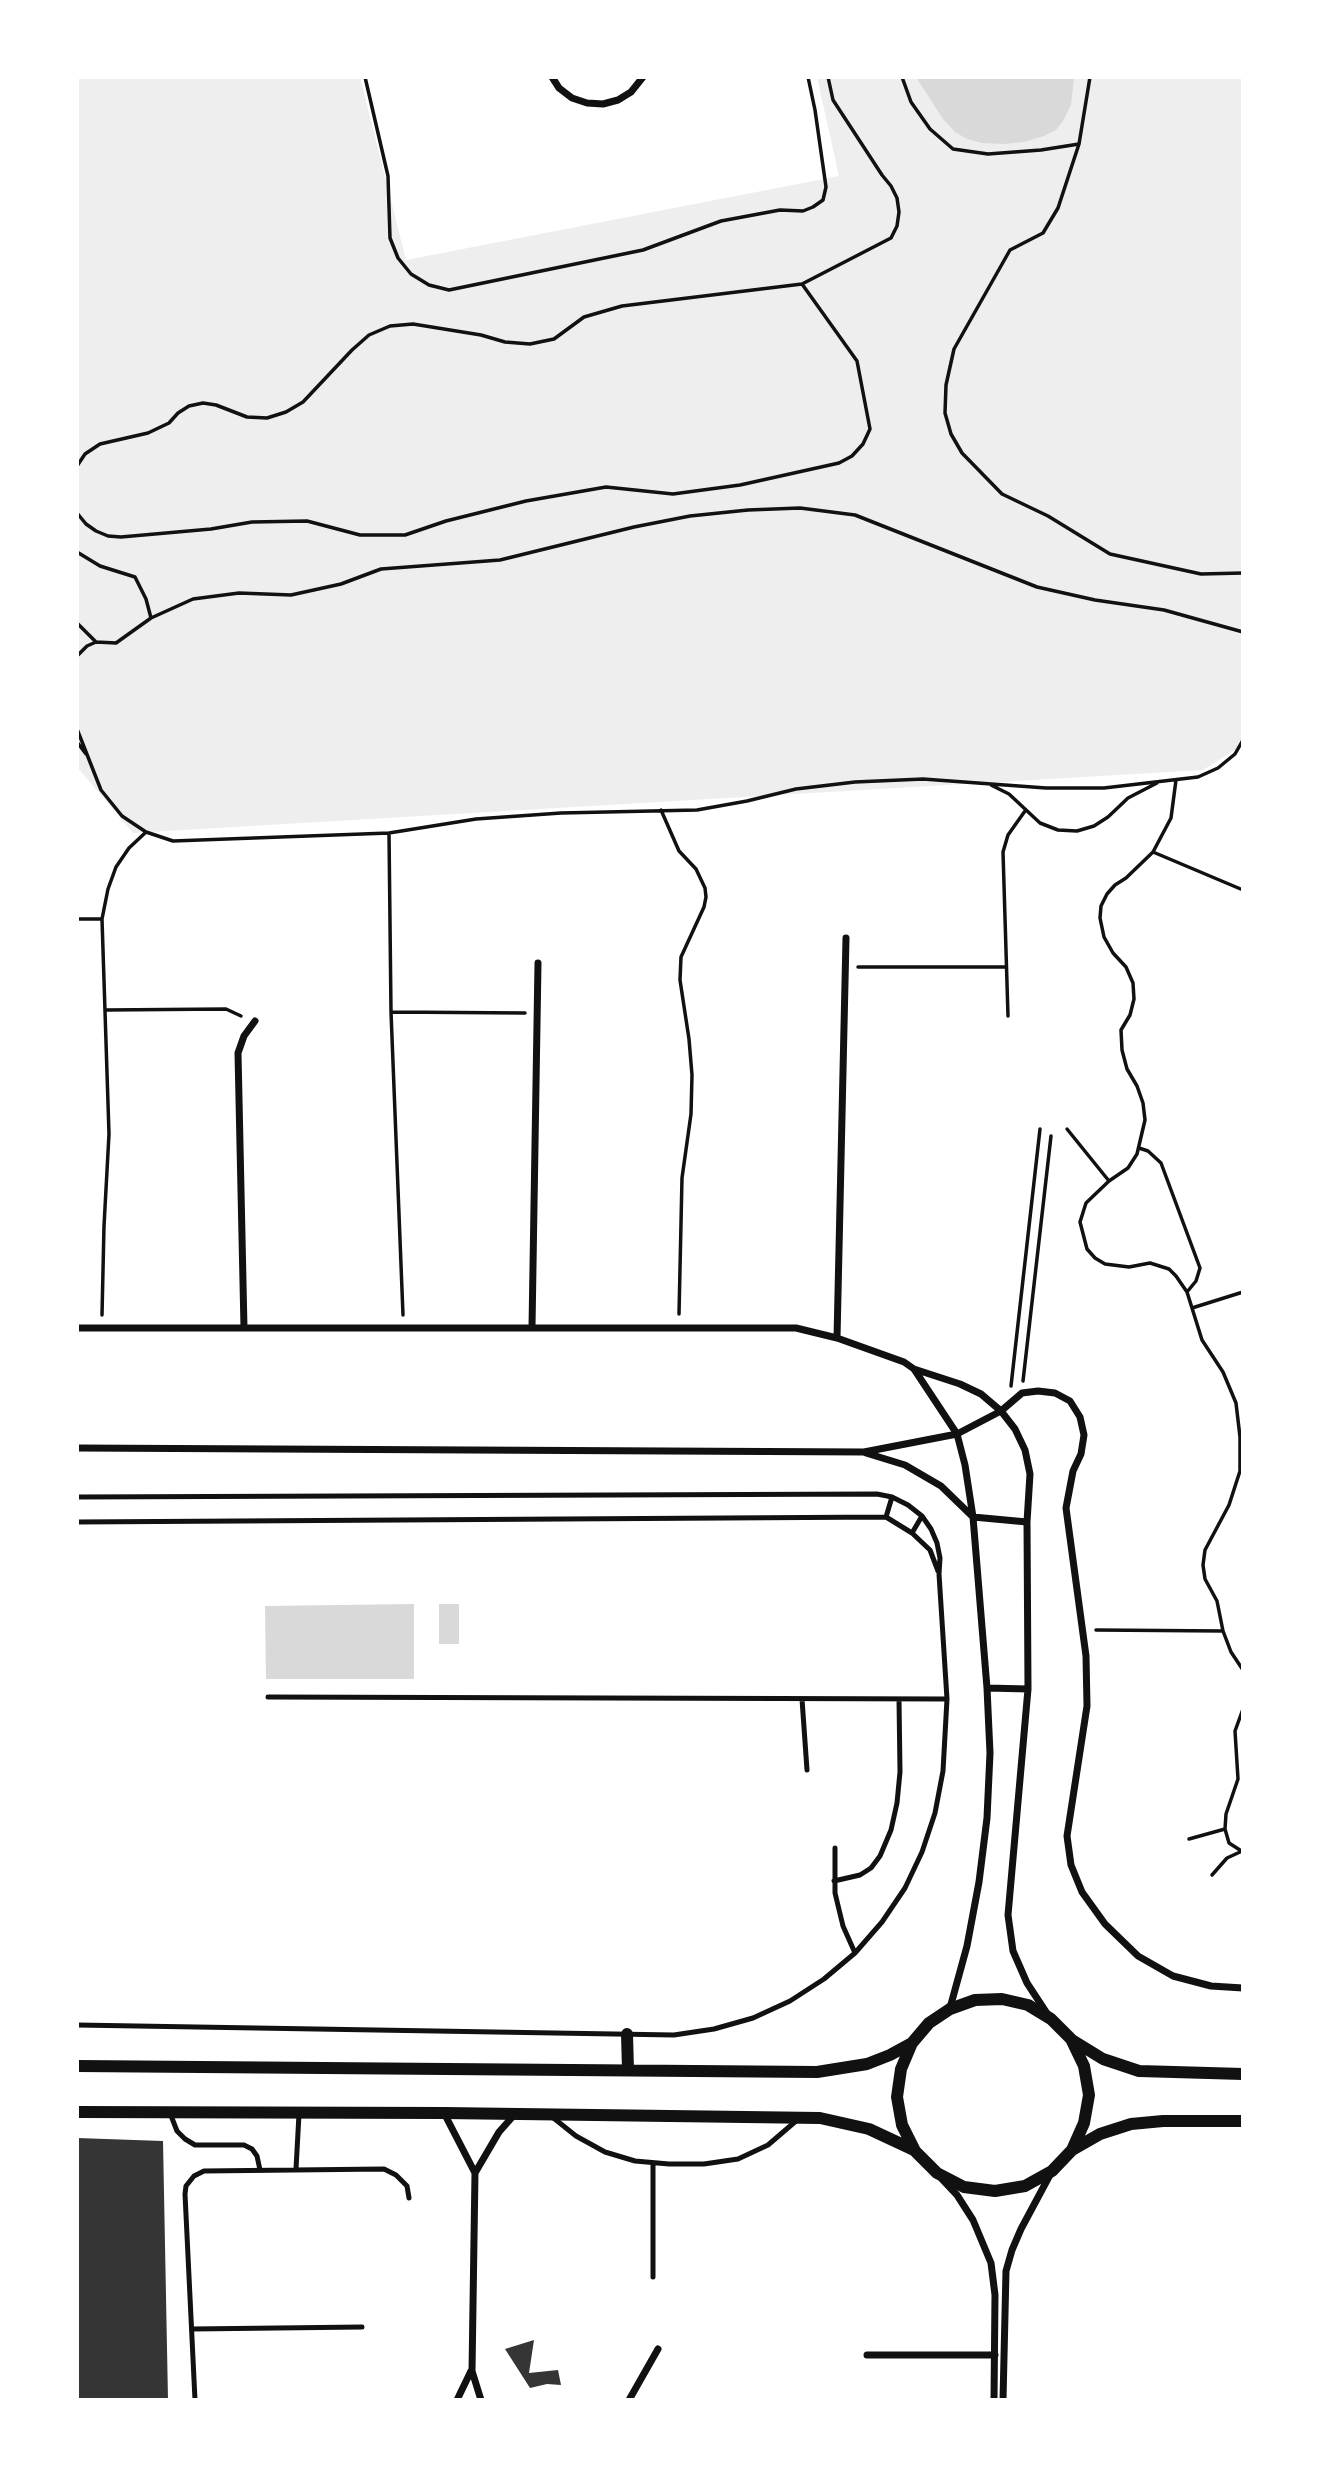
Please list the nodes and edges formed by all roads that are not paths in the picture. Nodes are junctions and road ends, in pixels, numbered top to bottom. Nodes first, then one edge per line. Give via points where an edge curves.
1 (552, 77) edge
2 (643, 77) edge
3 (846, 937) dead end
4 (538, 963) dead end
5 (255, 1021) dead end
6 (531, 1327) junction
7 (77, 1328) edge
8 (244, 1328) junction
9 (836, 1338) junction
10 (914, 1369) junction
11 (1001, 1411) junction
12 (957, 1434) junction
13 (77, 1448) edge
14 (864, 1452) junction
15 (77, 1497) edge
16 (892, 1497) junction
17 (922, 1516) junction
18 (886, 1517) junction
19 (973, 1517) junction
20 (77, 1522) edge
21 (1027, 1522) junction
22 (912, 1533) junction
23 (939, 1574) junction
24 (987, 1688) junction
25 (1028, 1689) junction
26 (268, 1697) dead end
27 (802, 1699) junction
28 (899, 1699) junction
29 (947, 1699) junction
30 (807, 1770) dead end
31 (835, 1848) dead end
32 (834, 1881) junction
33 (855, 1953) junction
34 (1243, 1988) edge
35 (950, 2009) junction
36 (1051, 2018) junction
37 (77, 2025) edge
38 (627, 2034) junction
39 (1071, 2039) junction
40 (912, 2043) junction
41 (77, 2066) edge
42 (628, 2070) junction
43 (1243, 2074) edge
44 (77, 2112) edge
45 (170, 2113) junction
46 (444, 2113) junction
47 (299, 2114) junction
48 (515, 2114) junction
49 (549, 2115) junction
50 (799, 2118) junction
51 (1243, 2122) edge
52 (1072, 2150) junction
53 (915, 2151) junction
54 (653, 2163) junction
55 (296, 2169) junction
56 (260, 2170) junction
57 (1052, 2171) junction
58 (475, 2173) junction
59 (937, 2173) junction
60 (409, 2198) dead end
61 (653, 2277) dead end
62 (362, 2327) dead end
63 (192, 2329) junction
64 (657, 2349) dead end
65 (867, 2354) dead end
66 (998, 2355) junction
67 (472, 2371) junction
68 (195, 2400) edge
69 (457, 2400) edge
70 (481, 2400) edge
71 (629, 2400) edge
72 (994, 2400) edge
73 (1003, 2400) edge

1 - 2 street via 572,97 603,104 631,92
3 - 9 street
4 - 6 street
5 - 8 street via 238,1053
6 - 8 street
6 - 9 street via 796,1328
7 - 8 street
9 - 10 street
10 - 11 street via 981,1394
10 - 12 street
11 - 12 street
11 - 21 street via 1015,1429 1030,1474
11 - 34 street via 1022,1393 1055,1393 1070,1401 1084,1435 1066,1508 1086,1656 1087,1706 1067,1836 1082,1892 1105,1924 1138,1956 1173,1976
12 - 14 street
12 - 19 street
13 - 14 street
14 - 19 street via 905,1465 941,1486
15 - 16 lane
16 - 17 lane
16 - 18 lane
17 - 22 lane
17 - 23 lane via 937,1543
18 - 20 lane
18 - 22 lane
19 - 21 street
19 - 24 street
21 - 25 street
22 - 23 lane via 930,1550
23 - 29 lane
24 - 25 street
24 - 35 street via 987,1818 967,1946
25 - 36 street via 1008,1915 1013,1951 1027,1983
26 - 27 lane
27 - 28 lane
27 - 30 lane
28 - 29 lane
28 - 32 lane via 900,1772 891,1830 871,1868
29 - 33 lane via 943,1771 922,1852 897,1900
31 - 32 lane
32 - 33 lane via 843,1926
33 - 38 lane via 790,2001 753,2018 674,2035
35 - 36 street via 975,2000 1002,1999 1028,2005
35 - 40 street
36 - 39 street
37 - 38 lane
38 - 42 street
39 - 43 street via 1103,2059 1139,2071
39 - 52 street via 1084,2066 1088,2095 1084,2123
40 - 42 street via 867,2064 842,2069
40 - 53 street via 901,2069 897,2097 902,2125
41 - 42 street
44 - 45 street
45 - 47 street
45 - 56 lane via 185,2139 195,2145 252,2149
46 - 47 street
46 - 48 street
46 - 58 street
47 - 55 lane
48 - 49 street
48 - 58 street
49 - 50 street
49 - 54 lane via 605,2152
50 - 53 street via 845,2122
50 - 54 lane via 768,2145 738,2159
51 - 52 street via 1131,2124
52 - 57 street
53 - 59 street
54 - 61 lane
55 - 56 lane
55 - 60 lane via 384,2169 407,2186
56 - 63 lane via 204,2171 186,2186
57 - 59 street via 1026,2186 995,2191 964,2187
57 - 66 street via 1012,2249
58 - 67 street
59 - 66 street via 974,2220 991,2263
62 - 63 lane
63 - 68 lane
64 - 71 street
65 - 66 street
66 - 72 street
66 - 73 street
67 - 69 street
67 - 70 street

